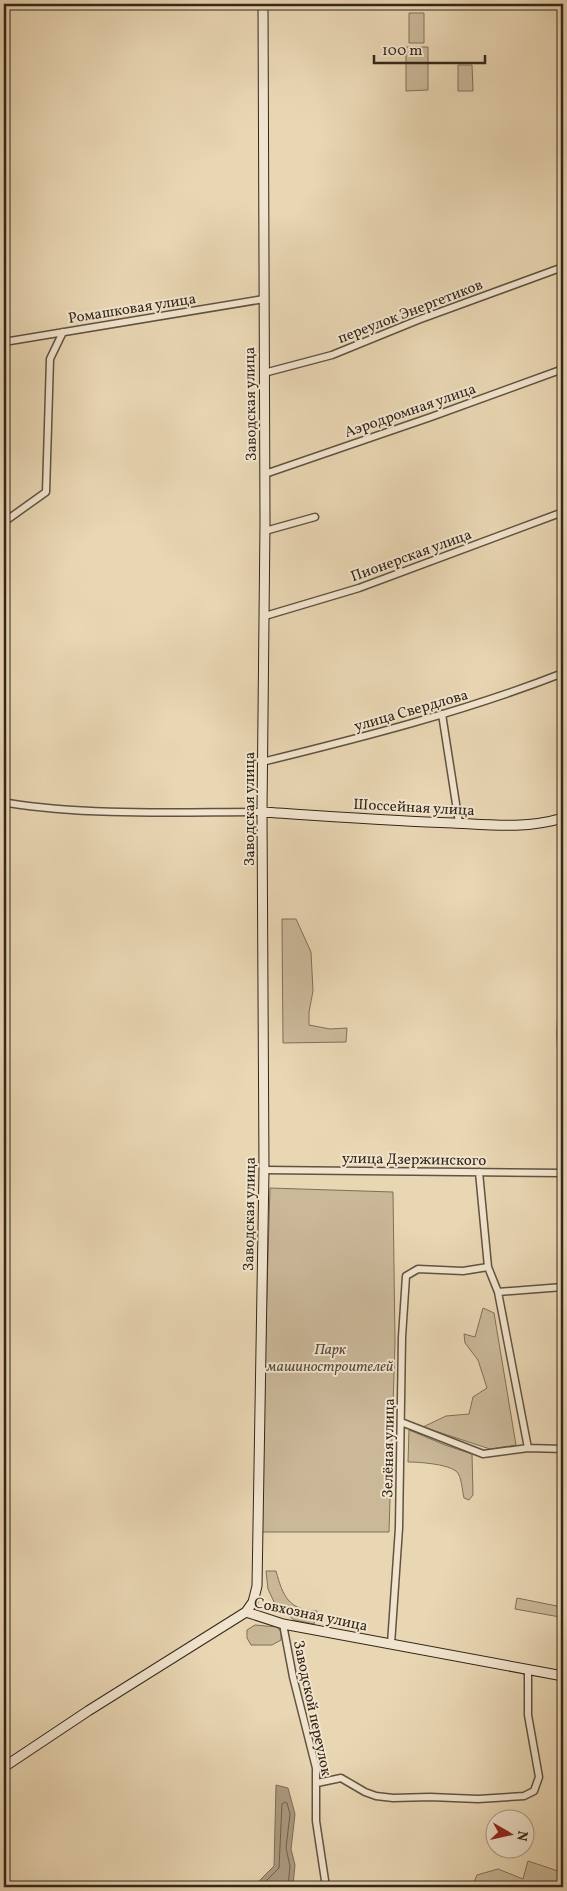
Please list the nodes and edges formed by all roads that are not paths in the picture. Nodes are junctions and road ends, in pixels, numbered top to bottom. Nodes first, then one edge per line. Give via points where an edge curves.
1 (263, 4) edge
2 (563, 268) edge
3 (264, 299) junction
4 (63, 332) junction
5 (4, 342) edge
6 (563, 369) edge
7 (264, 373) junction
8 (265, 474) junction
9 (563, 512) edge
10 (315, 517) dead end
11 (4, 522) edge
12 (265, 531) junction
13 (265, 616) junction
14 (563, 673) edge
15 (442, 714) junction
16 (262, 762) junction
17 (4, 799) edge
18 (262, 812) junction
19 (563, 818) edge
20 (459, 824) junction
21 (563, 973) edge
22 (562, 1033) edge
23 (563, 1098) edge
24 (264, 1170) junction
25 (479, 1172) junction
26 (563, 1173) edge
27 (488, 1268) junction
28 (563, 1287) edge
29 (498, 1292) junction
30 (400, 1422) junction
31 (528, 1448) junction
32 (563, 1449) edge
33 (246, 1612) junction
34 (283, 1624) junction
35 (391, 1644) junction
36 (528, 1670) junction
37 (563, 1676) edge
38 (4, 1767) edge
39 (317, 1783) junction
40 (326, 1887) edge

1 - 3 street, Заводская улица
2 - 7 street, переулок Энергетиков via 332,355
3 - 4 street, Ромашковая улица
3 - 7 street, Заводская улица
4 - 5 street, Ромашковая улица
4 - 11 street via 50,359 46,492
6 - 8 street, Аэродромная улица
7 - 8 street, Заводская улица
8 - 12 street, Заводская улица
9 - 13 street, Пионерская улица via 359,588
10 - 12 street
12 - 13 street, Заводская улица
13 - 16 street, Заводская улица
14 - 15 street, улица Свердлова via 515,692
15 - 16 street, улица Свердлова via 388,731
15 - 20 street
16 - 18 street, Заводская улица
17 - 18 street via 33,807 68,809
18 - 20 street, Шоссейная улица
18 - 24 street, Заводская улица
19 - 20 street, Шоссейная улица via 518,826
21 - 22 street
22 - 23 street
24 - 25 street, улица Дзержинского
24 - 33 street, Заводская улица via 257,1586 253,1602
25 - 26 street, улица Дзержинского
25 - 27 street
27 - 29 street
27 - 30 street, Зелёная улица via 463,1271 418,1269 406,1276
28 - 29 street
29 - 31 street
30 - 31 street via 483,1454
30 - 35 street, Зелёная улица via 399,1528
31 - 32 street
33 - 34 street, Совхозная улица
33 - 38 street, Совхозная улица
34 - 35 street, Совхозная улица
34 - 39 street, Заводской переулок
35 - 36 street, Совхозная улица
36 - 37 street, Совхозная улица
36 - 39 street via 528,1715 539,1776 534,1791 524,1796 478,1799 393,1798 365,1792 341,1778
39 - 40 street, Заводской переулок via 316,1821

